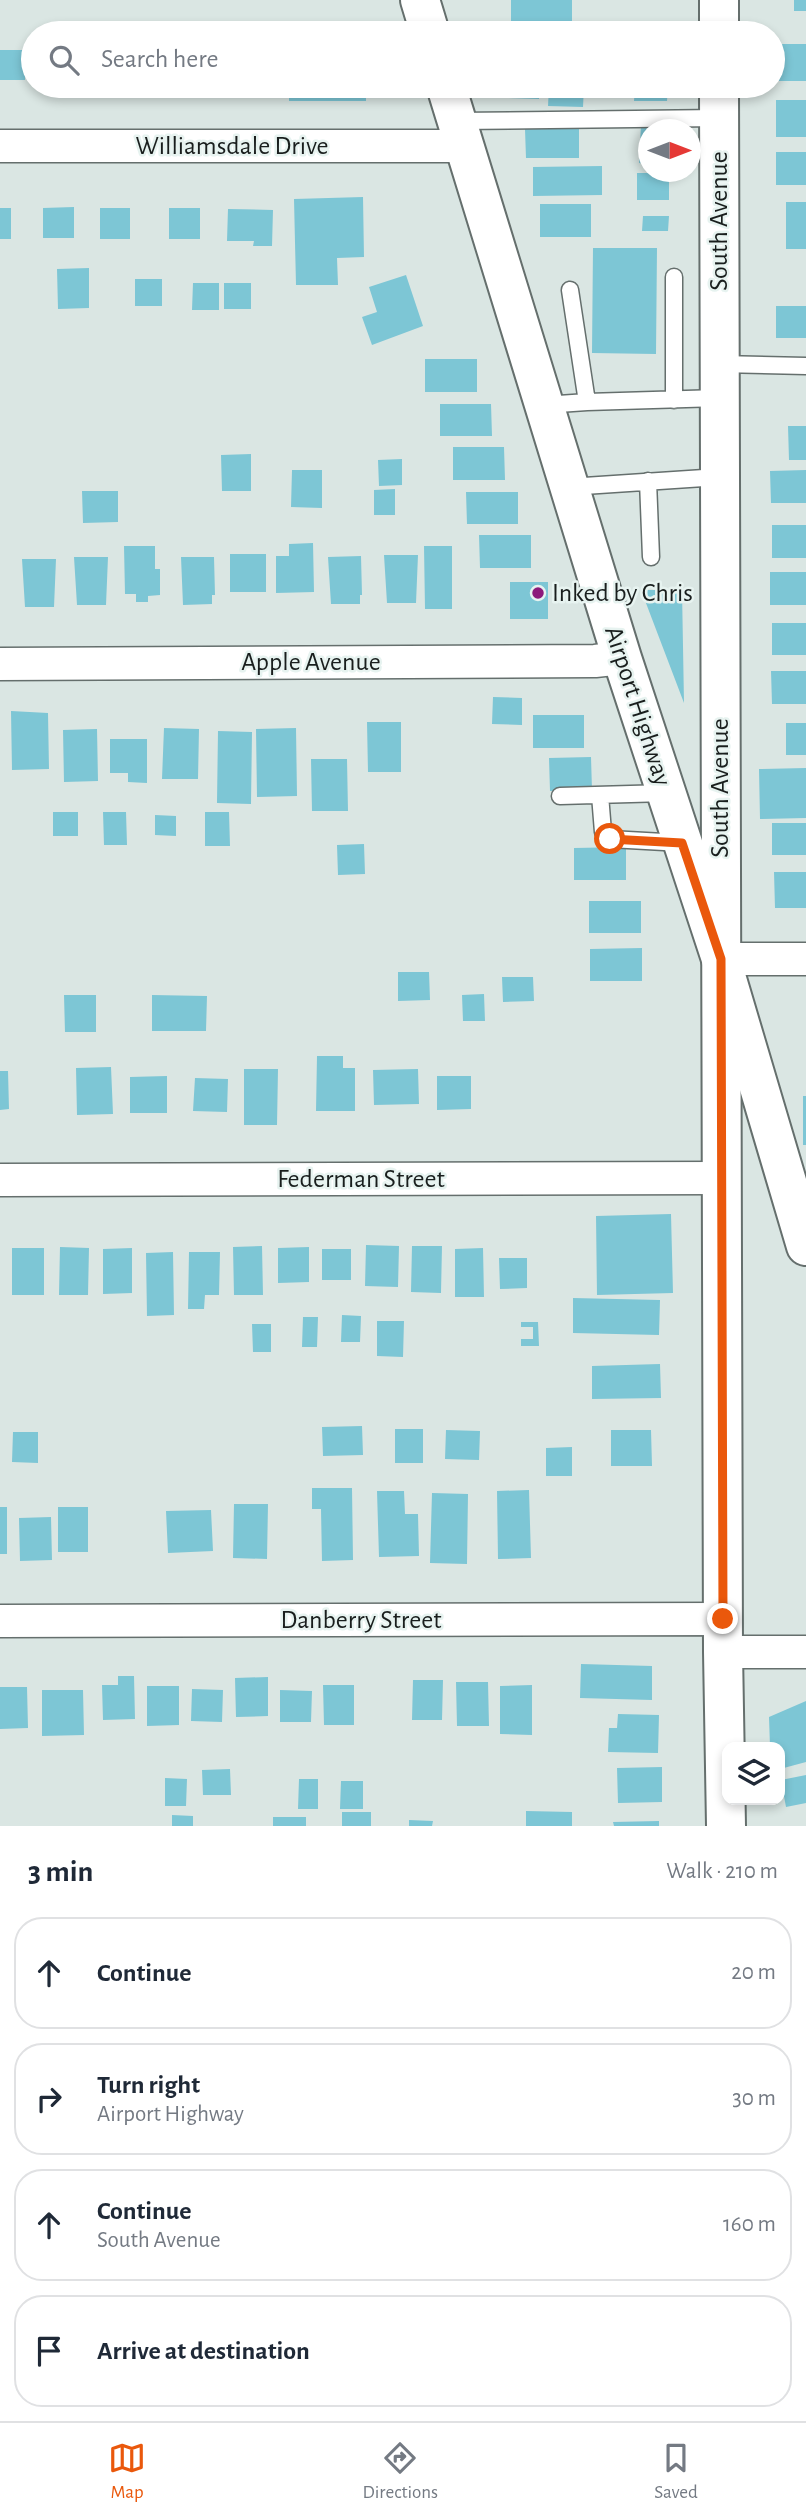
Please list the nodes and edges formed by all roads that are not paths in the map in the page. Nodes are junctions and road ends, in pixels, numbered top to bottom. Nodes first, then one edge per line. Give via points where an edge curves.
1 (420, 0) edge
2 (719, 0) edge
3 (426, 21) edge
4 (719, 21) edge
5 (719, 102) edge
6 (455, 117) edge
7 (0, 146) edge
8 (674, 277) dead end
9 (570, 290) dead end
10 (806, 366) edge
11 (719, 381) junction
12 (674, 400) junction
13 (587, 402) junction
14 (544, 405) junction
15 (719, 477) junction
16 (648, 481) junction
17 (569, 487) junction
18 (651, 556) dead end
19 (622, 658) junction
20 (0, 664) edge
21 (666, 793) junction
22 (600, 795) junction
23 (560, 796) dead end
24 (682, 843) junction
25 (721, 959) junction
26 (806, 959) edge
27 (721, 1178) junction
28 (0, 1180) edge
29 (806, 1246) edge
30 (0, 1621) edge
31 (723, 1636) junction
32 (806, 1652) edge
33 (726, 1826) edge

1 - 3 street
2 - 4 street
5 - 6 lane
5 - 11 street, South Avenue
6 - 7 street, Williamsdale Drive
6 - 14 street, Airport Highway
8 - 12 lane
9 - 13 lane
10 - 11 lane
11 - 12 lane
11 - 15 street, South Avenue
12 - 13 lane
13 - 14 lane
14 - 17 street, Airport Highway
15 - 16 lane
15 - 25 street, South Avenue
16 - 17 lane
16 - 18 lane
17 - 19 street, Airport Highway
19 - 20 street, Apple Avenue
19 - 21 street, Airport Highway
21 - 22 lane
21 - 24 street, Airport Highway
22 - 23 lane
22 - 24 lane via 603,832 610,839
24 - 25 street, Airport Highway
25 - 26 street
25 - 27 street, South Avenue
25 - 29 street, Airport Highway
27 - 28 street, Federman Street
27 - 31 street, South Avenue
30 - 31 street, Danberry Street
31 - 32 street, Danberry Street
31 - 33 street, South Avenue

